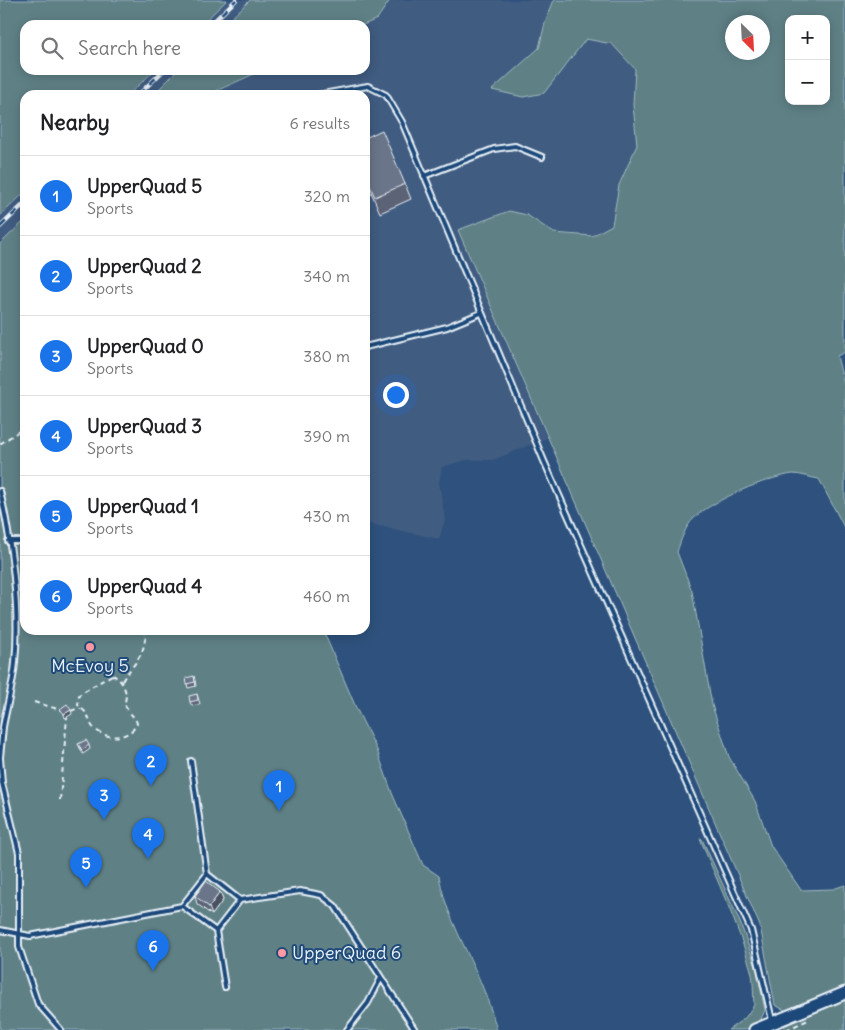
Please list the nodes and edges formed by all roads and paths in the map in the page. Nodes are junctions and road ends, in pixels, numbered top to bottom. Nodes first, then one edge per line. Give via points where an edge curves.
1 (346, 90) edge
2 (542, 157) dead end
3 (424, 176) junction
4 (481, 313) junction
5 (370, 346) edge
6 (20, 430) edge
7 (0, 443) edge
8 (0, 491) edge
9 (8, 541) junction
10 (20, 541) edge
11 (146, 635) edge
12 (122, 682) junction
13 (34, 702) dead end
14 (78, 705) junction
15 (76, 709) junction
16 (81, 710) junction
17 (64, 711) edge
18 (71, 711) edge
19 (67, 717) edge
20 (0, 757) edge
21 (191, 761) dead end
22 (60, 800) dead end
23 (207, 874) junction
24 (240, 900) junction
25 (182, 906) junction
26 (0, 930) edge
27 (216, 931) junction
28 (19, 934) junction
29 (382, 978) junction
30 (225, 987) dead end
31 (845, 993) edge
32 (773, 1022) junction
33 (61, 1030) edge
34 (347, 1030) edge
35 (415, 1030) edge
36 (755, 1030) edge

1 - 3 lane via 368,86 386,95 402,122
2 - 3 lane via 515,146 494,149
3 - 4 lane
4 - 5 lane via 447,327
4 - 32 lane via 751,930
6 - 7 path
8 - 9 lane
9 - 10 lane
9 - 20 lane via 16,600 17,638
11 - 12 path via 143,653
12 - 14 path via 115,676 108,676 79,695
12 - 16 path via 127,709 137,724 130,732 116,737 99,732 90,723 88,714
13 - 17 path
14 - 15 path
14 - 16 path
15 - 16 path
15 - 18 path
19 - 22 path
20 - 28 lane via 2,783 19,853
21 - 23 lane
23 - 24 lane
23 - 25 lane
24 - 27 lane
24 - 29 lane via 300,891 321,896 335,906
25 - 27 lane
25 - 28 lane via 30,936
26 - 28 lane
27 - 30 lane
28 - 33 lane via 19,947 38,1004
29 - 34 lane
29 - 35 lane
31 - 32 street
32 - 36 street

